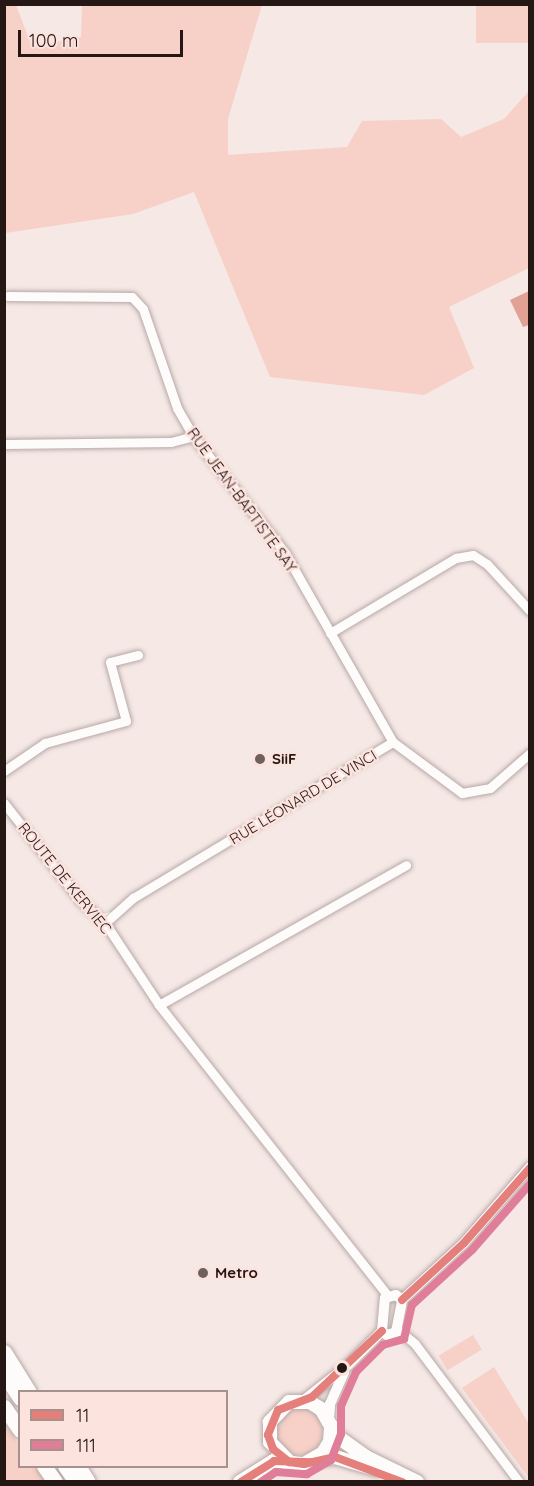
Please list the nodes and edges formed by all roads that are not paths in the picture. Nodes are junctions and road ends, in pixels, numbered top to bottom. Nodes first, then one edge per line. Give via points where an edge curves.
1 (8, 296) dead end
2 (193, 436) junction
3 (4, 444) edge
4 (530, 611) edge
5 (330, 633) junction
6 (138, 655) dead end
7 (393, 742) junction
8 (530, 753) edge
9 (4, 771) edge
10 (4, 803) edge
11 (406, 865) dead end
12 (105, 923) junction
13 (159, 1005) junction
14 (530, 1167) edge
15 (386, 1300) junction
16 (402, 1304) junction
17 (381, 1328) junction
18 (399, 1328) junction
19 (4, 1352) edge
20 (347, 1366) junction
21 (4, 1374) edge
22 (28, 1390) edge
23 (18, 1395) edge
24 (303, 1401) junction
25 (4, 1407) edge
26 (330, 1426) junction
27 (18, 1427) edge
28 (317, 1459) junction
29 (289, 1462) junction
30 (45, 1468) edge
31 (66, 1468) edge
32 (79, 1468) edge
33 (55, 1482) edge
34 (76, 1482) edge
35 (88, 1482) edge
36 (240, 1482) edge
37 (403, 1482) edge
38 (417, 1482) edge
39 (519, 1482) edge

1 - 2 street, RUE JEAN-BAPTISTE SAY via 132,297 143,309 177,408
2 - 3 street via 171,442
2 - 5 street, RUE JEAN-BAPTISTE SAY via 285,553
4 - 5 street via 487,564 473,555 456,558
5 - 7 street, RUE JEAN-BAPTISTE SAY
6 - 9 street via 110,662 126,721 45,743
7 - 8 street, RUE LÉONARD DE VINCI via 462,793 490,788
7 - 12 street, RUE LÉONARD DE VINCI via 134,898
10 - 12 street, ROUTE DE KERVIEC via 80,900
11 - 13 street
12 - 13 street, ROUTE DE KERVIEC
13 - 15 street, ROUTE DE KERVIEC
14 - 16 street via 464,1243
15 - 16 street via 396,1295
15 - 16 street via 391,1314
15 - 17 street
16 - 18 street
17 - 18 street via 390,1335
17 - 18 street via 385,1317 393,1317
17 - 20 street
18 - 39 street
19 - 22 highway
20 - 24 street
20 - 26 street via 330,1404
21 - 23 highway
24 - 26 main road via 321,1409
24 - 29 main road via 290,1402 278,1410 268,1428 273,1449
25 - 27 highway
26 - 28 main road via 327,1448
26 - 38 main road via 366,1457
28 - 29 main road via 304,1464
28 - 37 main road via 335,1457 355,1462
29 - 36 main road via 274,1461
30 - 33 highway
31 - 34 highway
32 - 35 highway

